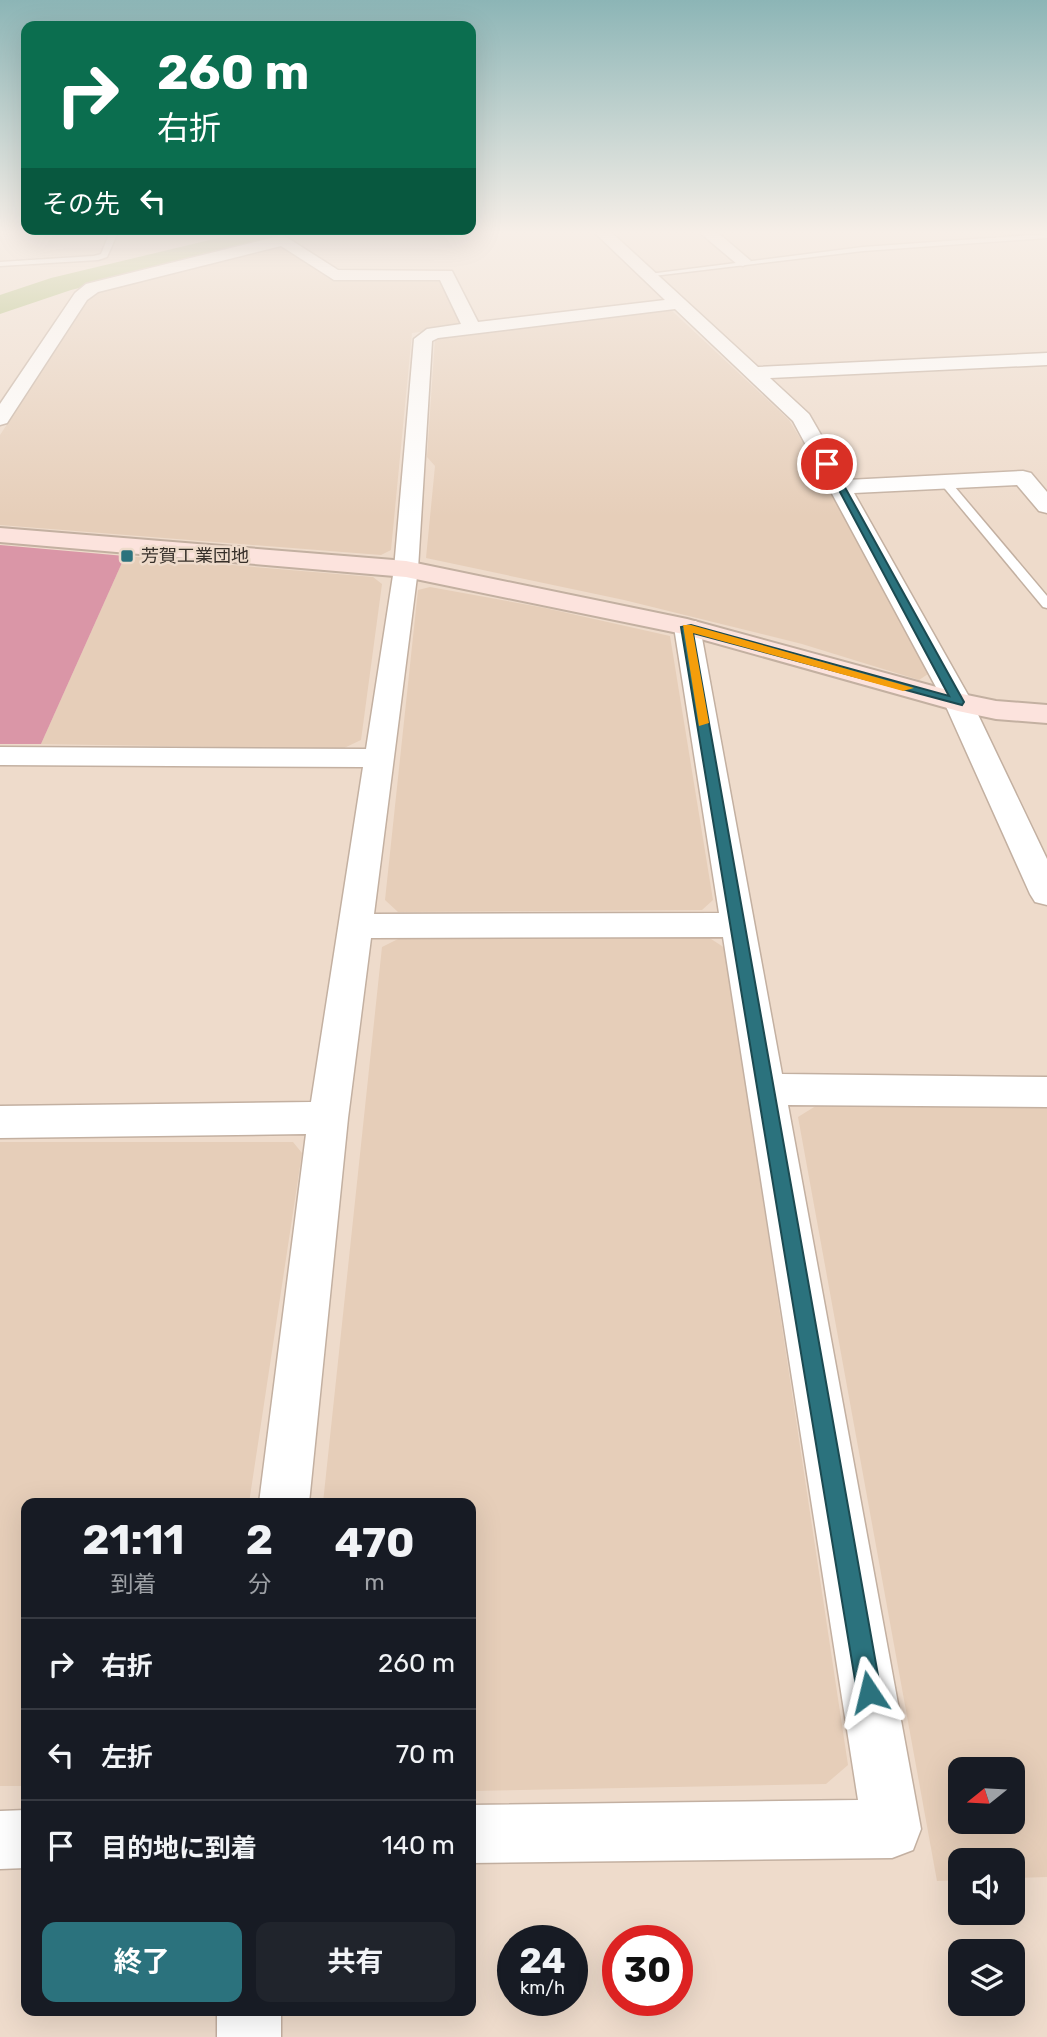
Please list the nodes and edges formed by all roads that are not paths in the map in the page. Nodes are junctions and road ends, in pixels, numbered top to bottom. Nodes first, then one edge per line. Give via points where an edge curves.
1 (61, 327) edge
2 (480, 327) edge
3 (703, 327) edge
4 (472, 328) joint
5 (1047, 359) edge
6 (754, 373) junction
7 (0, 419) edge
8 (945, 482) junction
9 (840, 487) junction
10 (1047, 506) edge
11 (0, 535) edge
12 (406, 569) junction
13 (1047, 604) edge
14 (687, 627) junction
15 (958, 702) junction
16 (1047, 714) edge
17 (0, 756) edge
18 (380, 758) junction
19 (1047, 894) edge
20 (737, 925) junction
21 (356, 926) junction
22 (765, 1089) junction
23 (1047, 1092) edge
24 (328, 1118) junction
25 (0, 1122) edge
26 (285, 1498) edge
27 (476, 1834) edge
28 (21, 1839) edge
29 (0, 1840) edge
30 (249, 2016) edge
31 (249, 2037) edge

1 - 7 street
2 - 4 street
3 - 6 street
4 - 12 street via 433,333 423,339
5 - 6 street
6 - 9 street via 802,418
8 - 9 street
8 - 10 street via 1023,478
8 - 13 lane
9 - 15 street
11 - 12 street
12 - 14 street
12 - 18 street
14 - 15 street
14 - 20 street
15 - 16 street
15 - 19 street
17 - 18 street
18 - 21 street
20 - 21 street
20 - 22 street
21 - 24 street
22 - 23 street
22 - 27 street via 892,1829
24 - 25 street
24 - 26 street
28 - 29 street
30 - 31 street

